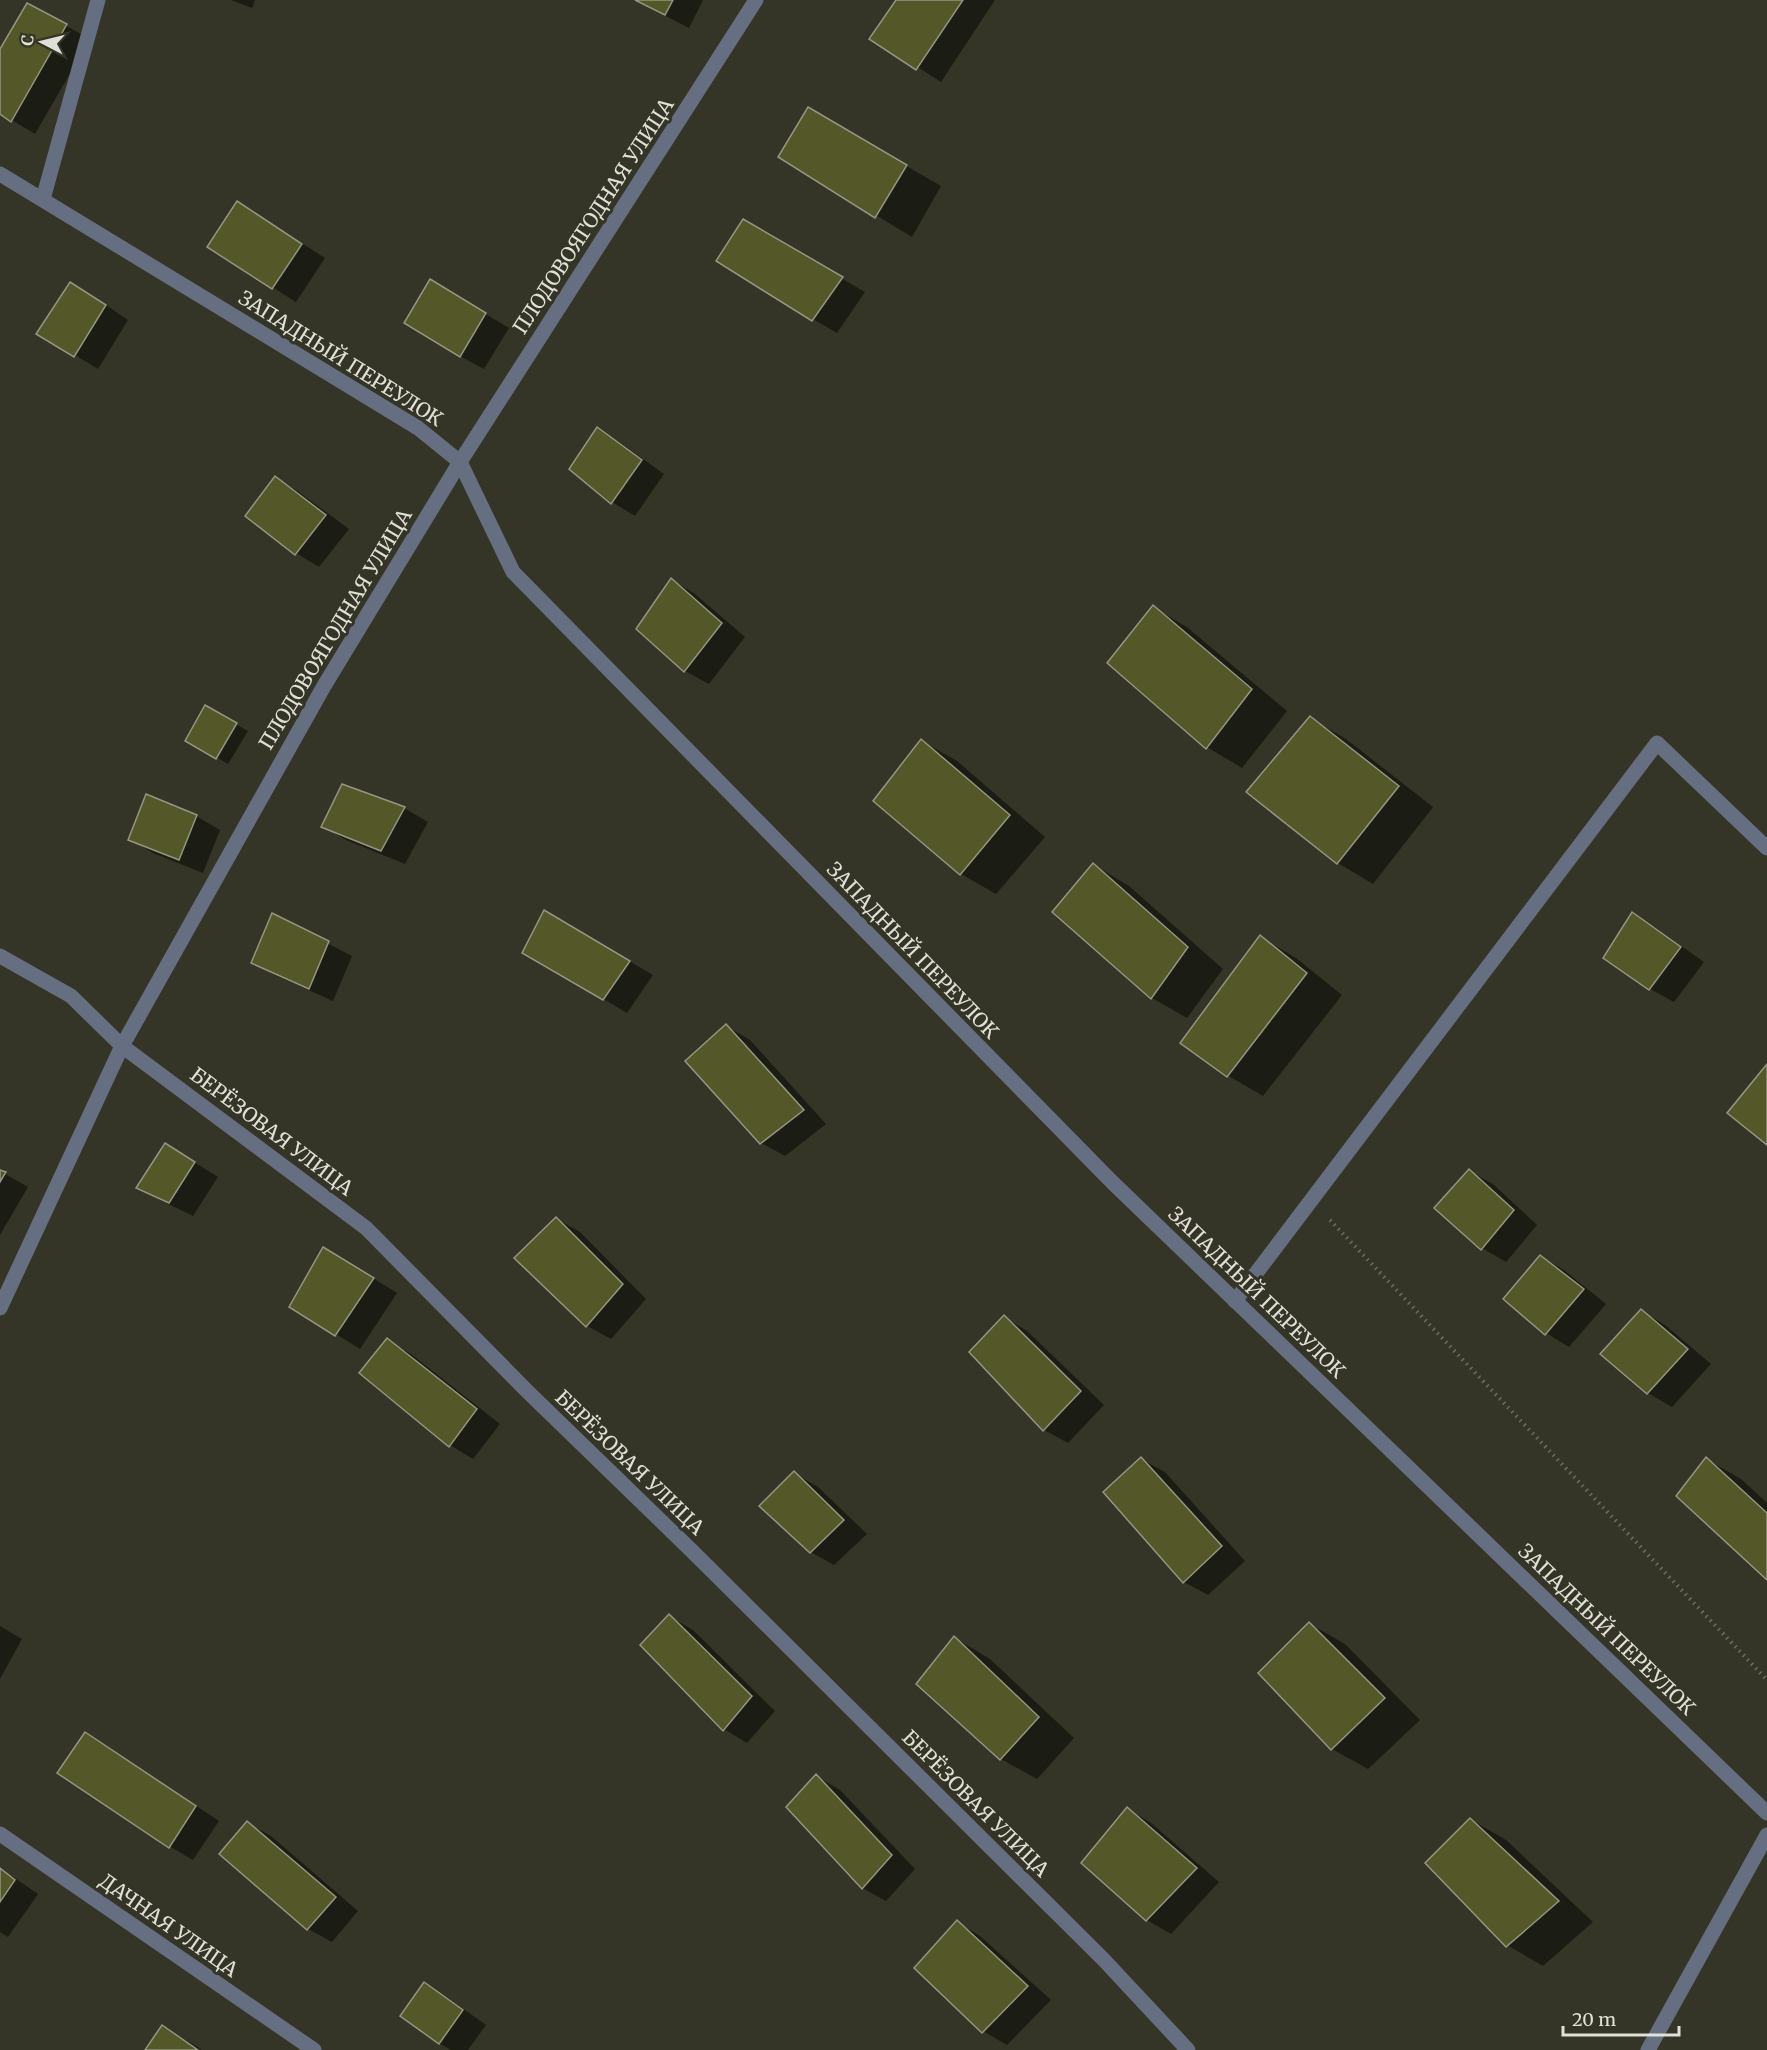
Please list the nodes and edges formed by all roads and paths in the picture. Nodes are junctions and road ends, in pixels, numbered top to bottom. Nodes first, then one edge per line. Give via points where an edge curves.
1 (98, 0) edge
2 (756, 0) edge
3 (0, 174) edge
4 (43, 199) junction
5 (460, 462) junction
6 (1767, 849) edge
7 (0, 956) edge
8 (122, 1046) junction
9 (1311, 1200) junction
10 (1235, 1300) junction
11 (0, 1308) edge
12 (1767, 1680) edge
13 (1767, 1813) edge
14 (0, 1834) edge
15 (1767, 1835) edge
16 (314, 2050) edge
17 (1188, 2050) edge
18 (1648, 2050) edge

1 - 4 street
2 - 5 street, ПЛОДОВОЯГОДНАЯ УЛИЦА
3 - 4 street, ЗАПАДНЫЙ ПЕРЕУЛОК
4 - 5 street, ЗАПАДНЫЙ ПЕРЕУЛОК via 418,428
5 - 8 street, ПЛОДОВОЯГОДНАЯ УЛИЦА via 324,686
5 - 10 street, ЗАПАДНЫЙ ПЕРЕУЛОК via 513,572 1104,1174
6 - 9 street via 1657,743
7 - 8 street, БЕРЁЗОВАЯ УЛИЦА via 71,996
8 - 11 street, ПЛОДОВОЯГОДНАЯ УЛИЦА
8 - 17 street, БЕРЁЗОВАЯ УЛИЦА via 366,1228 1103,1959
9 - 10 street
9 - 12 path
10 - 13 street, ЗАПАДНЫЙ ПЕРЕУЛОК
14 - 16 street, ДАЧНАЯ УЛИЦА
15 - 18 street

